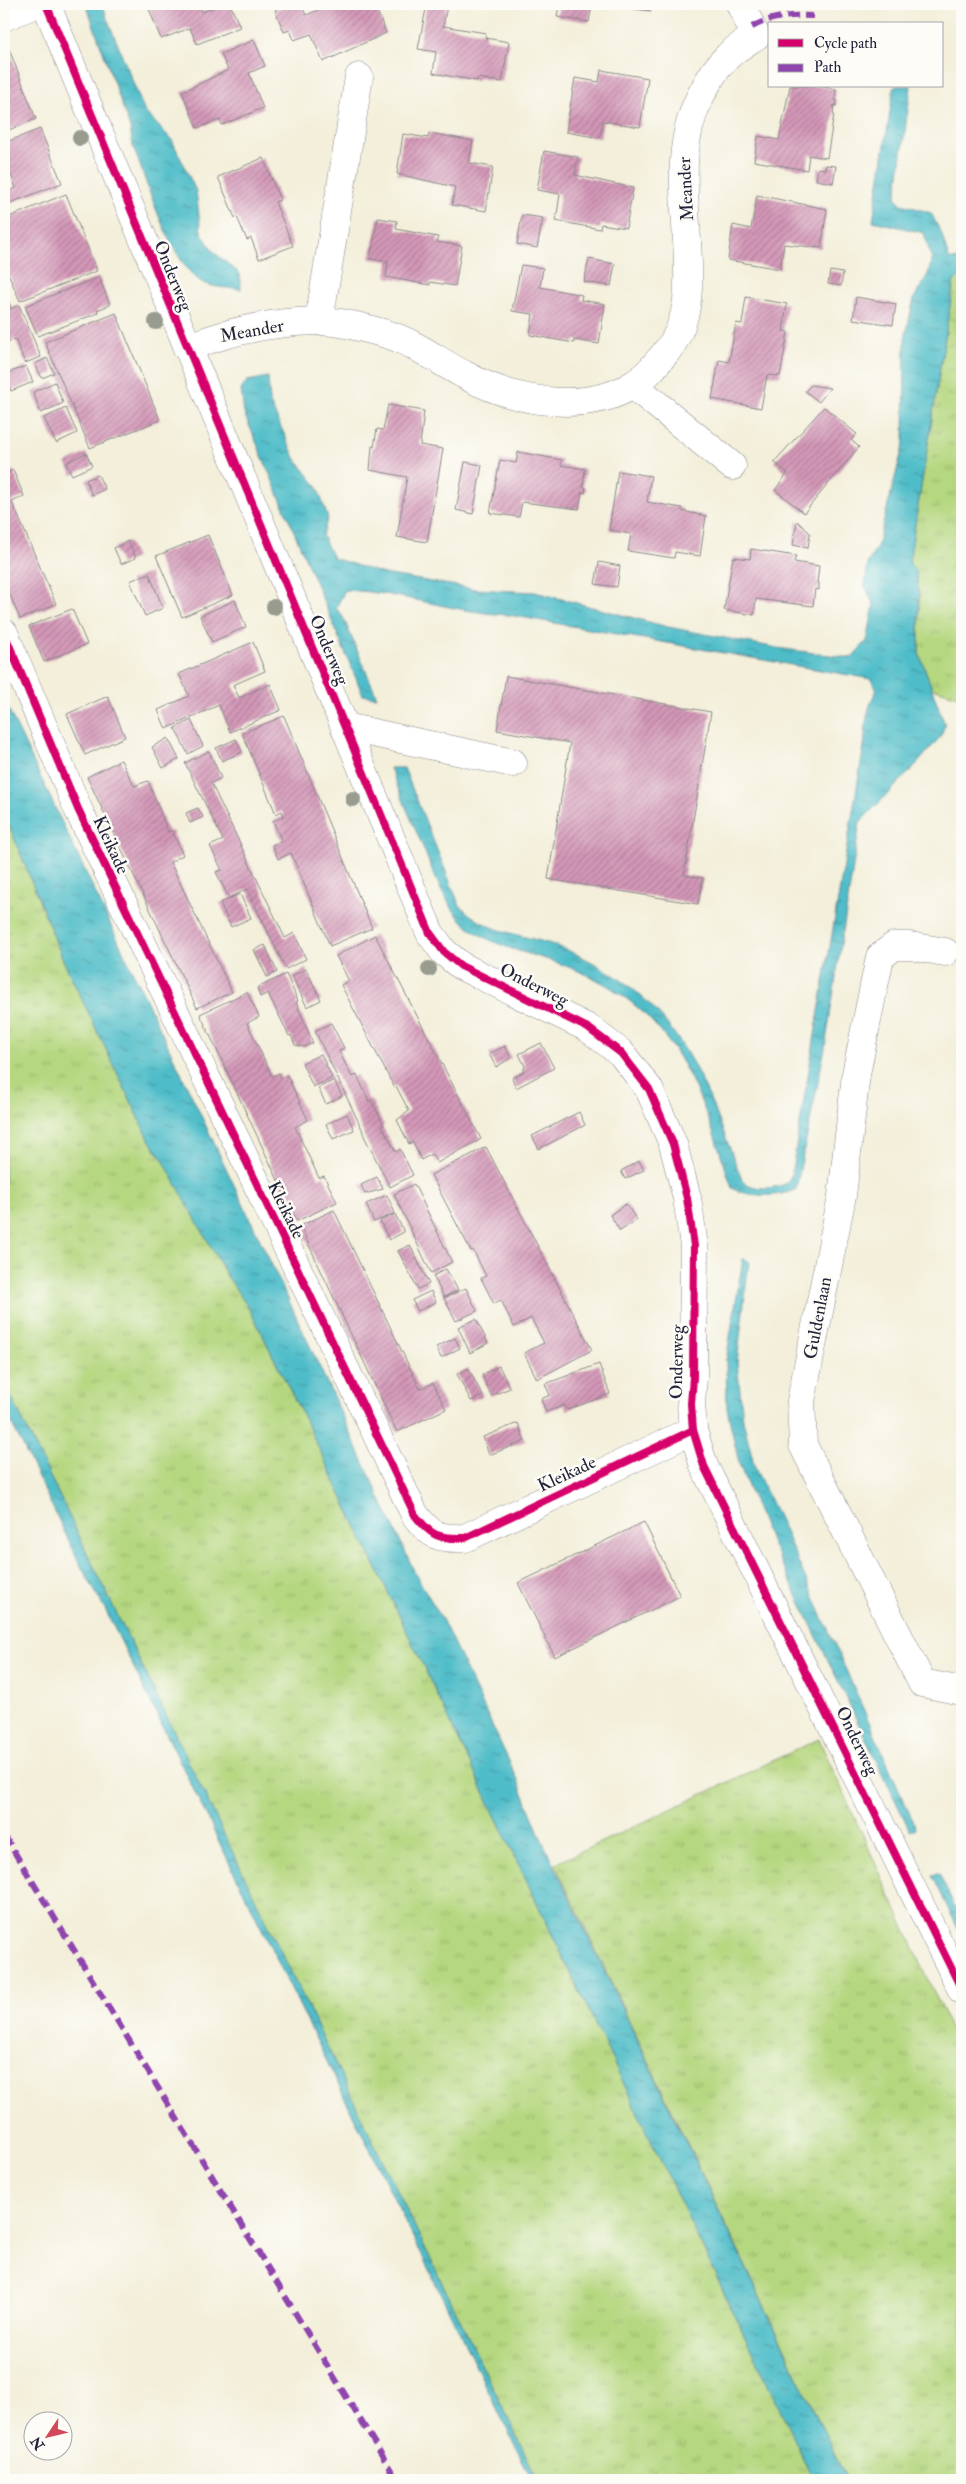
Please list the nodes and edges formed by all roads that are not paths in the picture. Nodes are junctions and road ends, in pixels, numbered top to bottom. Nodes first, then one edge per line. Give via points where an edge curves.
1 (36, 4) edge
2 (46, 4) edge
3 (740, 4) edge
4 (4, 17) edge
5 (359, 77) dead end
6 (319, 321) junction
7 (187, 348) junction
8 (633, 385) junction
9 (732, 466) dead end
10 (4, 633) edge
11 (345, 727) junction
12 (513, 763) dead end
13 (945, 952) dead end
14 (693, 1430) junction
15 (962, 1691) edge
16 (962, 1990) edge

1 - 4 street
2 - 7 street, Onderweg
3 - 8 street, Meander via 756,36 727,56 708,82 693,111 684,146 683,186 688,228 686,315 673,344
5 - 6 street
6 - 7 street, Meander via 219,335
6 - 8 street, Meander via 389,335 500,392 538,401 575,402
7 - 11 street, Onderweg
8 - 9 street
10 - 14 street, Kleikade via 82,818 415,1515 428,1532 444,1539 465,1538
11 - 12 street
11 - 14 street, Onderweg via 430,933 444,952 461,966 588,1028 621,1053 649,1089 673,1144 687,1198 694,1246
13 - 15 street, Guldenlaan via 894,946 880,957 856,1074 842,1196 801,1400 802,1445 922,1683
14 - 16 street, Onderweg via 704,1466

